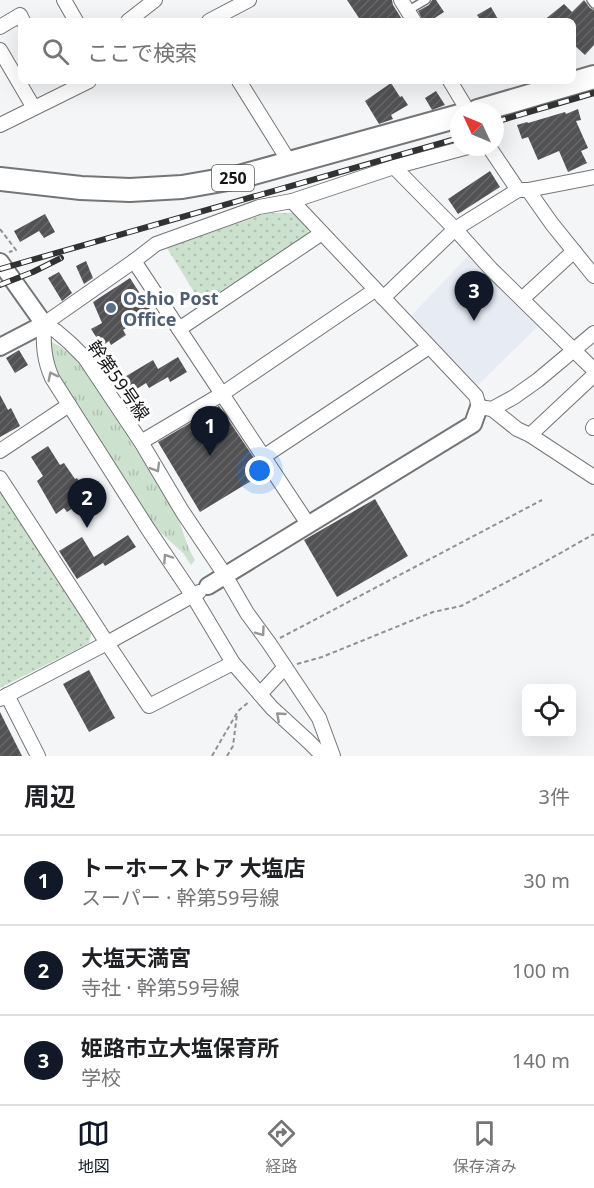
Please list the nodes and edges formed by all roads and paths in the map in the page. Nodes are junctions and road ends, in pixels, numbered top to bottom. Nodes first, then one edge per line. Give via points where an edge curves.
1 (64, 0) edge
2 (155, 0) edge
3 (249, 0) edge
4 (426, 0) edge
5 (591, 0) edge
6 (233, 4) edge
7 (594, 4) edge
8 (407, 11) edge
9 (22, 18) edge
10 (74, 18) edge
11 (132, 18) edge
12 (213, 18) edge
13 (0, 27) edge
14 (0, 50) edge
15 (594, 77) edge
16 (18, 81) edge
17 (576, 82) edge
18 (20, 84) edge
19 (241, 84) edge
20 (452, 84) edge
21 (570, 84) edge
22 (67, 86) edge
23 (463, 102) edge
24 (504, 103) edge
25 (34, 108) junction
26 (450, 119) edge
27 (0, 125) edge
28 (450, 152) edge
29 (496, 156) edge
30 (290, 163) junction
31 (394, 167) junction
32 (0, 179) edge
33 (592, 180) edge
34 (523, 190) junction
35 (292, 201) junction
36 (0, 229) edge
37 (455, 230) junction
38 (322, 233) junction
39 (573, 251) junction
40 (4, 257) edge
41 (134, 261) junction
42 (594, 276) edge
43 (379, 294) junction
44 (522, 299) junction
45 (44, 324) junction
46 (179, 329) junction
47 (594, 333) edge
48 (0, 347) edge
49 (429, 347) junction
50 (573, 350) junction
51 (594, 370) edge
52 (594, 375) edge
53 (222, 394) junction
54 (69, 405) junction
55 (485, 408) junction
56 (530, 435) junction
57 (141, 442) junction
58 (0, 451) edge
59 (263, 457) junction
60 (594, 477) edge
61 (0, 478) edge
62 (542, 500) dead end
63 (308, 524) junction
64 (594, 534) edge
65 (225, 575) junction
66 (208, 586) joint
67 (193, 596) junction
68 (107, 643) junction
69 (269, 643) junction
70 (233, 663) junction
71 (285, 667) junction
72 (260, 694) junction
73 (3, 697) edge
74 (238, 711) junction
75 (38, 756) edge
76 (212, 756) edge
77 (227, 756) edge
78 (322, 756) edge
79 (333, 756) edge

1 - 10 street
2 - 11 street
3 - 6 street
4 - 8 lane
5 - 7 lane
6 - 12 street
9 - 13 street via 20,15
14 - 16 street
15 - 17 highway
18 - 25 street
19 - 30 street
20 - 23 street
21 - 24 highway
22 - 25 street
25 - 27 street
26 - 30 highway, 250
28 - 31 street
29 - 34 street
30 - 32 highway, 250 via 182,187 130,190
31 - 35 street
31 - 37 street
33 - 34 street
34 - 37 street
34 - 39 street
35 - 38 street
35 - 41 street via 259,207 156,244
36 - 40 path via 16,250
37 - 43 street
37 - 44 street
38 - 43 street
38 - 46 street
39 - 42 street
39 - 44 street
40 - 45 street
41 - 45 street
41 - 46 street
43 - 49 street
43 - 53 street
44 - 50 street
45 - 48 street
54 -> 45 street via 47,368
45 - 57 street, 幹第59号線 via 85,358
46 - 53 street
47 - 50 street
49 - 55 street
49 - 59 street
50 - 51 street
50 - 55 street via 514,397
52 - 56 street
53 - 57 street
53 - 59 street
54 - 58 street
67 -> 54 street
55 - 56 street
55 - 63 street via 473,424
56 - 60 street
57 -> 65 street, 幹第59号線
59 - 63 street
61 - 68 street
62 - 69 path
63 - 65 street
64 - 71 path via 461,606 433,612 322,657
65 - 66 street
65 -> 69 street, 幹第59号線
66 - 67 street
67 - 68 street
67 - 70 street
68 - 70 street via 149,706
68 - 73 street
69 - 71 street, 幹第59号線
70 - 72 street
71 - 72 street
71 - 79 street, 幹第59号線 via 319,718
72 - 74 path
78 -> 72 street
73 - 75 street
74 - 76 path
74 - 77 path via 233,746

